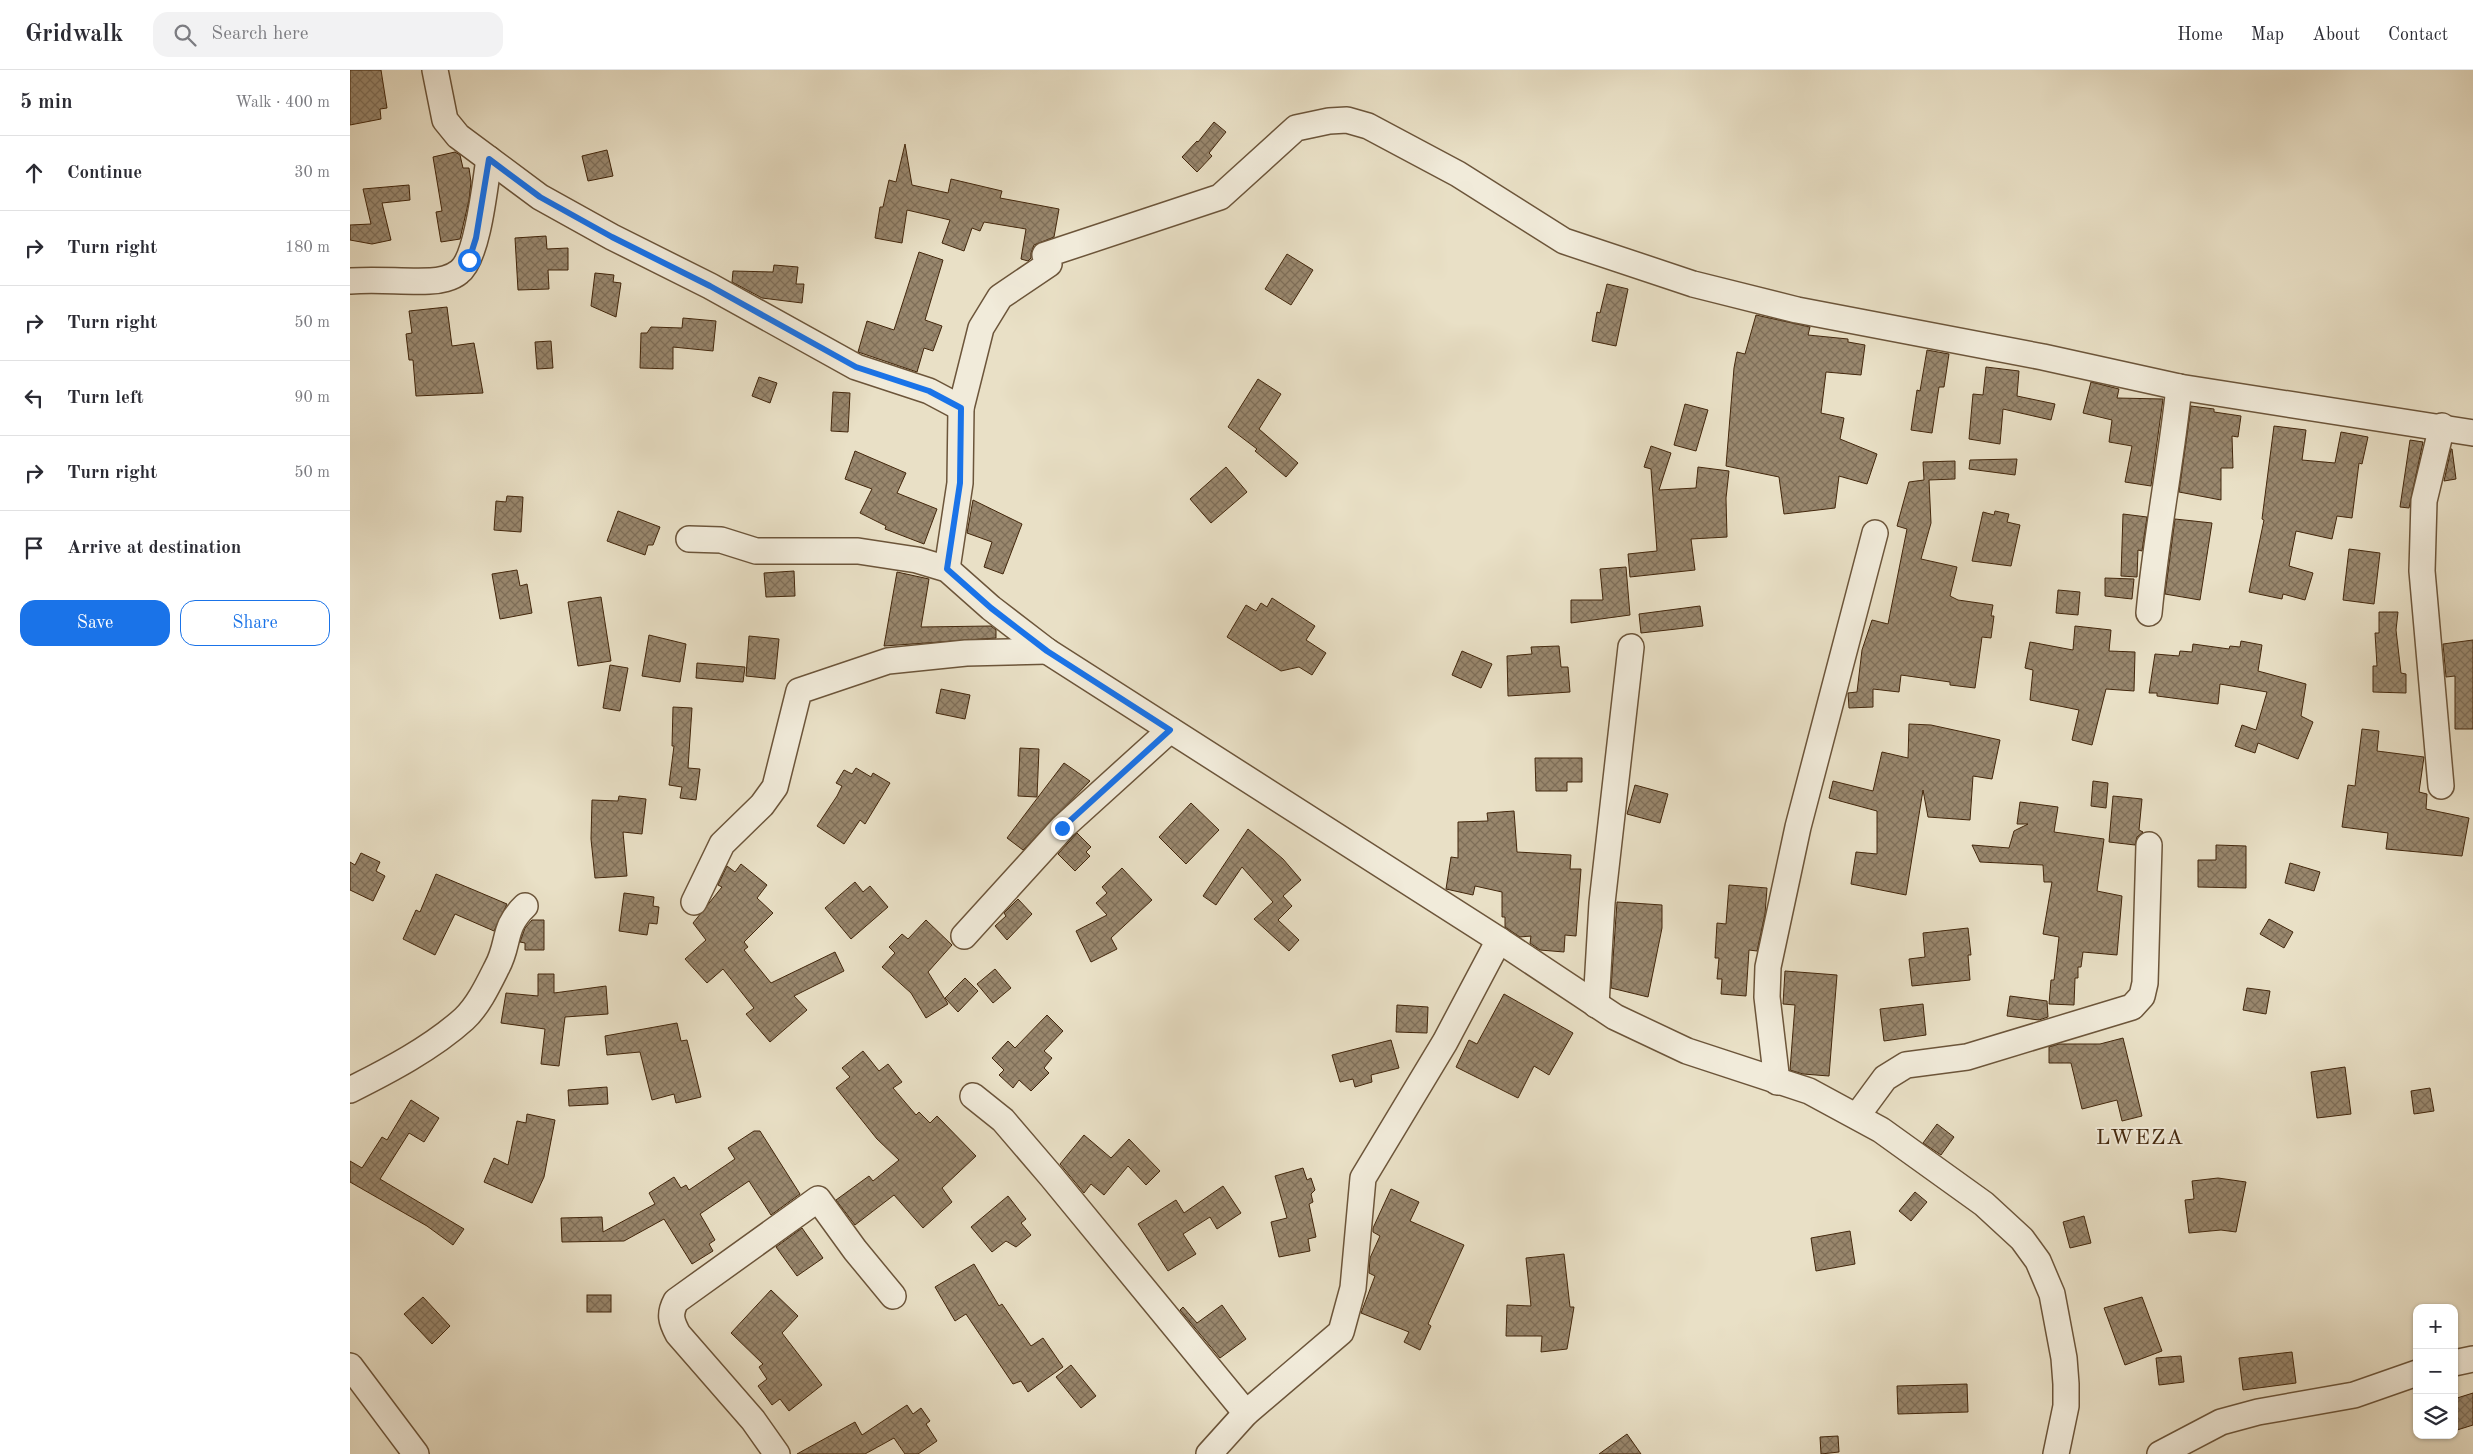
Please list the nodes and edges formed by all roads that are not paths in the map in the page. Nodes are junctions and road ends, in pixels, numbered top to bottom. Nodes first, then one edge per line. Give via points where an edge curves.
1 (434, 70) edge
2 (489, 159) junction
3 (350, 280) edge
4 (2179, 387) junction
5 (961, 408) junction
6 (2442, 426) junction
7 (2473, 433) edge
8 (1875, 533) dead end
9 (689, 539) dead end
10 (947, 569) junction
11 (2149, 613) dead end
12 (1631, 647) dead end
13 (1047, 651) junction
14 (1170, 730) junction
15 (2441, 786) dead end
16 (2149, 845) dead end
17 (694, 902) dead end
18 (525, 906) dead end
19 (964, 936) dead end
20 (1499, 940) junction
21 (1596, 1005) junction
22 (1777, 1082) junction
23 (350, 1090) edge
24 (973, 1096) dead end
25 (1858, 1116) junction
26 (893, 1296) dead end
27 (2473, 1359) edge
28 (2458, 1361) edge
29 (350, 1366) edge
30 (2413, 1374) edge
31 (1246, 1413) junction
32 (416, 1454) edge
33 (777, 1454) edge
34 (1210, 1454) edge
35 (2056, 1454) edge
36 (2160, 1454) edge

1 - 2 street via 445,120 458,136
2 - 3 street via 476,238 469,260 461,271 432,281
2 - 5 street via 540,197 856,367 929,391
4 - 5 street via 1797,310 1692,284 1564,241 1458,174 1368,126 1347,120 1296,128 1220,197 1045,255 1050,264 1000,297 981,328
4 - 6 street
4 - 11 street
5 - 10 street via 960,483
6 - 7 street
6 - 15 street via 2424,501 2422,571
8 - 22 street via 1798,827 1768,967 1767,997
9 - 10 street via 721,540 756,551 858,551 917,560
10 - 13 street
12 - 21 street via 1602,903
13 - 14 street
13 - 17 street via 888,661 799,691 775,787 762,805 722,844
14 - 19 street via 1062,828
14 - 20 street
16 - 25 street via 2145,983 2139,1001 2132,1007 1967,1058 1906,1065 1885,1078
18 - 23 street via 512,918 499,965 464,1018 408,1058
20 - 21 street
20 - 31 street via 1445,1042 1363,1178 1353,1288 1341,1332
21 - 22 street via 1686,1051
22 - 25 street via 1809,1091
24 - 31 street via 1003,1120
25 - 35 street via 1984,1204 2022,1239 2038,1261 2052,1294 2064,1358 2066,1406
26 - 33 street via 818,1200 676,1301 670,1312 678,1334 753,1420
27 - 28 street
29 - 32 street
30 - 36 street via 2354,1395 2221,1422
31 - 34 street

